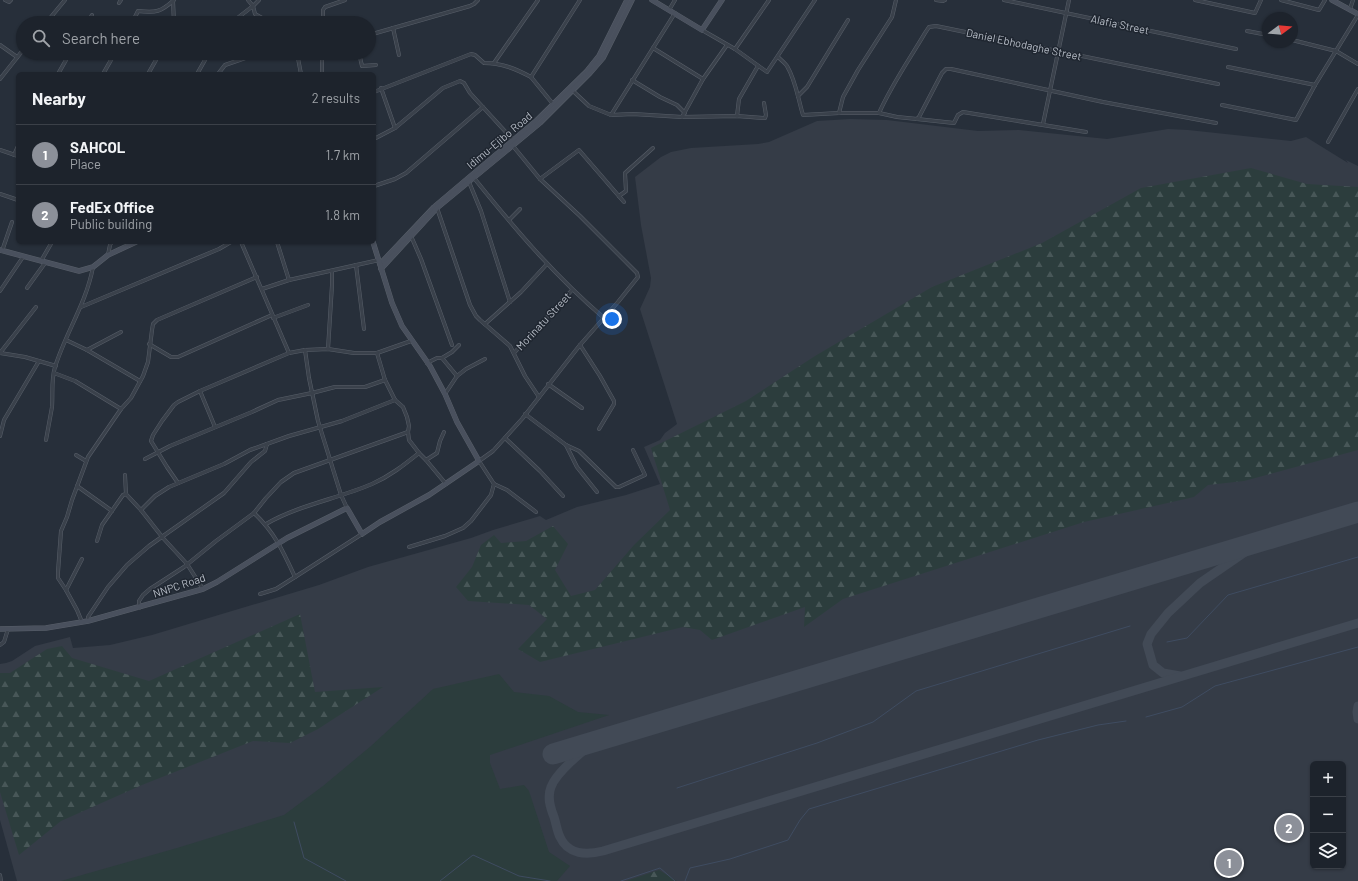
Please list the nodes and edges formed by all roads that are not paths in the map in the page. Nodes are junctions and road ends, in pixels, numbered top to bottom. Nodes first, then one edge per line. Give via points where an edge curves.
1 (5, 0) edge
2 (11, 0) edge
3 (65, 0) edge
4 (248, 0) edge
5 (259, 0) edge
6 (345, 0) edge
7 (478, 0) edge
8 (538, 0) edge
9 (580, 0) edge
10 (628, 0) edge
11 (632, 0) edge
12 (652, 0) edge
13 (675, 0) edge
14 (722, 0) edge
15 (769, 0) edge
16 (815, 0) edge
17 (896, 0) edge
18 (936, 0) edge
19 (945, 0) edge
20 (1004, 0) edge
21 (1069, 0) edge
22 (1195, 0) edge
23 (1260, 0) edge
24 (1281, 0) edge
25 (1326, 0) edge
26 (1332, 0) edge
27 (1353, 0) edge
28 (173, 1) edge
29 (253, 6) junction
30 (1350, 9) junction
31 (669, 10) junction
32 (1067, 12) junction
33 (675, 13) junction
34 (1358, 15) edge
35 (52, 16) edge
36 (136, 16) edge
37 (174, 16) edge
38 (240, 16) edge
39 (259, 16) edge
40 (323, 16) edge
41 (848, 20) dead end
42 (393, 28) junction
43 (702, 30) junction
44 (1247, 31) dead end
45 (376, 33) edge
46 (1262, 34) edge
47 (1298, 42) edge
48 (0, 45) edge
49 (727, 45) junction
50 (653, 48) junction
51 (735, 49) junction
52 (1236, 49) dead end
53 (1058, 51) junction
54 (1336, 52) junction
55 (399, 55) dead end
56 (16, 56) edge
57 (778, 57) junction
58 (16, 58) edge
59 (66, 60) edge
60 (110, 60) edge
61 (156, 60) edge
62 (205, 60) edge
63 (240, 60) edge
64 (298, 60) edge
65 (322, 60) edge
66 (361, 60) edge
67 (494, 63) junction
68 (1358, 64) edge
69 (376, 65) dead end
70 (758, 66) junction
71 (1228, 67) dead end
72 (59, 72) edge
73 (103, 72) edge
74 (149, 72) edge
75 (198, 72) edge
76 (220, 72) edge
77 (301, 72) edge
78 (322, 72) edge
79 (531, 77) junction
80 (0, 79) edge
81 (703, 79) junction
82 (632, 80) junction
83 (1218, 84) dead end
84 (1315, 85) junction
85 (381, 88) junction
86 (1358, 89) edge
87 (1051, 90) junction
88 (376, 91) edge
89 (573, 91) junction
90 (798, 96) junction
91 (764, 103) dead end
92 (553, 104) junction
93 (1222, 105) dead end
94 (483, 107) junction
95 (839, 112) junction
96 (685, 113) junction
97 (879, 113) junction
98 (611, 115) junction
99 (737, 116) junction
100 (682, 117) junction
101 (917, 119) junction
102 (1216, 123) dead end
103 (1043, 124) junction
104 (395, 128) junction
105 (1086, 132) dead end
106 (376, 138) edge
107 (1328, 142) dead end
108 (513, 144) junction
109 (653, 148) dead end
110 (0, 150) edge
111 (16, 150) edge
112 (14, 155) joint
113 (474, 178) junction
114 (540, 180) junction
115 (469, 182) junction
116 (376, 185) edge
117 (460, 187) junction
118 (0, 194) edge
119 (619, 196) junction
120 (16, 199) edge
121 (624, 202) dead end
122 (437, 208) junction
123 (520, 209) dead end
124 (431, 213) junction
125 (509, 220) junction
126 (12, 222) dead end
127 (411, 236) junction
128 (51, 244) edge
129 (111, 244) edge
130 (132, 244) edge
131 (228, 244) edge
132 (242, 244) edge
133 (278, 244) edge
134 (374, 244) edge
135 (1, 250) edge
136 (108, 255) junction
137 (23, 257) junction
138 (43, 262) junction
139 (379, 262) junction
140 (547, 264) junction
141 (356, 266) junction
142 (93, 267) junction
143 (381, 270) junction
144 (332, 271) junction
145 (257, 277) junction
146 (289, 280) junction
147 (27, 288) dead end
148 (262, 289) junction
149 (0, 290) edge
150 (572, 290) junction
151 (510, 302) junction
152 (308, 305) dead end
153 (36, 307) dead end
154 (81, 307) junction
155 (272, 317) junction
156 (604, 318) junction
157 (485, 324) junction
158 (364, 329) dead end
159 (121, 332) dead end
160 (66, 340) junction
161 (411, 341) junction
162 (149, 344) junction
163 (459, 344) dead end
164 (452, 345) dead end
165 (580, 345) junction
166 (328, 349) junction
167 (87, 350) junction
168 (305, 350) junction
169 (0, 353) edge
170 (289, 353) junction
171 (378, 353) junction
172 (514, 353) junction
173 (442, 358) junction
174 (485, 359) dead end
175 (39, 361) junction
176 (427, 363) junction
177 (56, 366) junction
178 (54, 373) junction
179 (457, 376) junction
180 (385, 380) junction
181 (140, 381) junction
182 (548, 384) junction
183 (200, 391) junction
184 (312, 394) junction
185 (446, 394) junction
186 (539, 397) junction
187 (394, 400) junction
188 (582, 408) dead end
189 (121, 409) junction
190 (525, 414) junction
191 (0, 418) edge
192 (4, 420) junction
193 (320, 426) junction
194 (215, 427) junction
195 (599, 429) dead end
196 (408, 432) junction
197 (444, 432) dead end
198 (0, 436) edge
199 (505, 438) junction
200 (46, 440) dead end
201 (267, 444) junction
202 (566, 445) junction
203 (633, 450) dead end
204 (158, 452) junction
205 (419, 453) junction
206 (76, 455) dead end
207 (145, 458) dead end
208 (426, 460) junction
209 (86, 461) junction
210 (330, 461) junction
211 (479, 461) junction
212 (125, 475) dead end
213 (178, 483) junction
214 (446, 484) junction
215 (494, 484) junction
216 (77, 486) junction
217 (597, 492) dead end
218 (126, 494) junction
219 (341, 495) junction
220 (563, 496) dead end
221 (347, 508) junction
222 (141, 510) junction
223 (112, 511) junction
224 (536, 512) dead end
225 (254, 513) junction
226 (266, 524) junction
227 (362, 534) junction
228 (163, 538) junction
229 (97, 541) dead end
230 (278, 543) junction
231 (409, 547) dead end
232 (82, 559) dead end
233 (187, 564) junction
234 (295, 577) junction
235 (203, 589) junction
236 (66, 590) junction
237 (260, 594) dead end
238 (139, 608) junction
239 (88, 621) junction
240 (82, 622) junction
241 (0, 629) edge
242 (8, 629) junction
243 (0, 645) edge
244 (0, 875) edge
245 (1, 881) edge

1 - 2 street
3 - 35 street
4 - 29 street
5 - 29 street
6 - 40 street via 325,7
7 - 42 street via 470,6
8 - 67 street
9 - 79 street
10 - 92 main road, Idimu-Ejibo Road via 599,56
11 - 89 main road, Idimu-Ejibo Road via 603,58
12 - 31 main road
13 - 31 street
14 - 43 main road
15 - 51 street
16 - 57 street
17 - 95 street via 892,17 858,70 843,97
18 - 19 street
20 - 32 street, Alafia Street
21 - 32 street
22 - 23 street via 1255,13
24 - 25 street via 1319,10
26 - 30 main road
27 - 30 street
28 - 36 street via 160,11 138,11
28 - 37 street
29 - 38 street
29 - 39 street via 255,14
30 - 34 main road
31 - 33 main road
32 - 52 street, Alafia Street
32 - 53 street
33 - 43 main road
33 - 50 street
34 - 54 street
41 - 90 street via 807,87
42 - 45 street
42 - 55 street
43 - 49 street
44 - 46 street
47 - 54 street
48 - 56 street
49 - 51 street
49 - 81 street
50 - 81 street
50 - 82 street
51 - 70 street
53 - 83 street, Daniel Ebhodaghe Street
53 - 87 street
53 - 97 street, Daniel Ebhodaghe Street via 936,26 929,27 888,92
54 - 68 street
54 - 84 street
57 - 70 street via 767,72
57 - 90 street via 787,67
58 - 80 street
59 - 72 street
60 - 73 street
61 - 74 street
62 - 75 street
63 - 76 street via 225,65
64 - 77 street
65 - 78 street
66 - 69 street via 362,66
67 - 79 street via 517,69
67 - 85 street via 484,63 475,54 471,54
70 - 99 street via 739,99
71 - 84 street
79 - 92 street
81 - 96 street
82 - 96 street via 677,105
82 - 98 street
84 - 93 street via 1296,120
85 - 88 street
85 - 104 street
86 - 107 street
87 - 101 street via 946,69
87 - 102 street
87 - 103 street
89 - 98 street via 589,106
89 - 108 main road, Idimu-Ejibo Road via 540,123
90 - 95 street via 803,115
91 - 99 street via 765,118
92 - 108 main road, Idimu-Ejibo Road
94 - 104 street via 460,81 444,88
94 - 108 street
94 - 116 street via 406,173
95 - 97 street
96 - 100 street
97 - 101 street
98 - 100 street
99 - 100 street
101 - 103 street via 954,123 963,112
103 - 105 street
104 - 106 street
108 - 113 main road, Idimu-Ejibo Road
108 - 114 street
108 - 117 main road, Idimu-Ejibo Road
109 - 119 street via 625,173 626,191
110 - 112 street
111 - 112 street
113 - 115 main road, Idimu-Ejibo Road
113 - 125 street
114 - 119 street via 579,150
114 - 156 street via 637,273 637,280
115 - 117 main road, Idimu-Ejibo Road
115 - 151 street
117 - 122 main road, Idimu-Ejibo Road
117 - 124 main road, Idimu-Ejibo Road
118 - 120 street
119 - 121 street
122 - 124 main road, Idimu-Ejibo Road
122 - 157 street via 470,305 476,316
123 - 125 street
124 - 127 main road, Idimu-Ejibo Road
124 - 139 main road, Idimu-Ejibo Road
125 - 140 street
126 - 135 street
127 - 143 main road, Idimu-Ejibo Road
127 - 164 street
128 - 138 street
129 - 136 street
130 - 136 main road
131 - 154 street
132 - 145 street
133 - 146 street
134 - 139 main road
135 - 137 main road
136 - 142 main road
137 - 138 main road
137 - 149 street
138 - 142 main road via 79,272
138 - 147 street
139 - 141 street
139 - 143 main road
140 - 150 street
140 - 151 street
141 - 144 street
141 - 158 street
142 - 154 street via 90,284
143 - 161 main road via 392,303
144 - 146 street
144 - 166 street
145 - 148 street
145 - 162 street via 157,320 153,324
146 - 148 street
148 - 155 street
150 - 156 street
150 - 172 street, Morinatu Street
151 - 157 street
152 - 155 street
153 - 169 street
154 - 160 street
155 - 162 street via 178,356 171,357
155 - 170 street
156 - 165 street
157 - 172 street via 510,346
159 - 167 street
160 - 167 street
160 - 177 street
161 - 171 street
161 - 176 main road
162 - 181 street via 148,362
163 - 173 street
165 - 182 street
165 - 195 street via 614,401
166 - 168 street
166 - 171 street
167 - 181 street
168 - 170 street
168 - 184 street
169 - 175 street
170 - 183 street
171 - 180 street
172 - 186 street
173 - 176 street
173 - 179 street
174 - 179 street
175 - 177 street
175 - 192 street
176 - 185 main road
177 - 178 street
178 - 189 street via 75,381
178 - 200 street
179 - 185 street
180 - 184 street via 364,387 336,387
180 - 187 street
181 - 189 street via 131,398
182 - 186 street
182 - 188 street
183 - 194 street
183 - 204 street via 178,402 162,421 152,438 152,444
184 - 193 street
184 - 194 street via 278,400
185 - 211 main road
186 - 190 street
187 - 193 street
187 - 196 street via 403,407 409,426
189 - 209 street
190 - 199 street
190 - 202 street
191 - 192 street
192 - 198 street
193 - 201 street
193 - 210 street
194 - 204 street
196 - 205 street via 409,440
196 - 210 street
197 - 208 street via 438,453
199 - 211 street
199 - 220 street
201 - 213 street
201 - 228 street via 265,451 251,462 224,493
202 - 203 street via 579,451 616,487 645,475
202 - 217 street via 577,467
204 - 207 street
204 - 213 street
205 - 208 street
205 - 219 street via 393,474
206 - 209 street
208 - 214 street
209 - 216 street
210 - 219 street
210 - 225 street via 288,477
211 - 214 main road
211 - 215 street
212 - 218 street
213 - 222 street via 162,491
214 - 227 main road
215 - 224 street via 507,490
215 - 231 street via 491,495 463,528
216 - 223 street
216 - 236 street via 61,530 58,578
218 - 222 street
218 - 223 street
219 - 221 street
219 - 226 street via 288,512
221 - 227 main road
221 - 230 main road, NNPC Road
222 - 228 street
223 - 229 street via 102,525
225 - 226 street
225 - 233 street
226 - 230 street
227 - 234 street
228 - 233 street
228 - 239 street via 121,571 88,617
230 - 234 street
230 - 235 main road, NNPC Road
232 - 236 street
233 - 235 street
233 - 238 street via 143,595 139,601
234 - 237 street via 276,589
235 - 238 main road, NNPC Road
236 - 240 street
238 - 239 main road, NNPC Road
239 - 240 main road, NNPC Road
240 - 242 main road, NNPC Road via 46,628
241 - 242 main road, NNPC Road
242 - 243 street via 4,642
244 - 245 street

